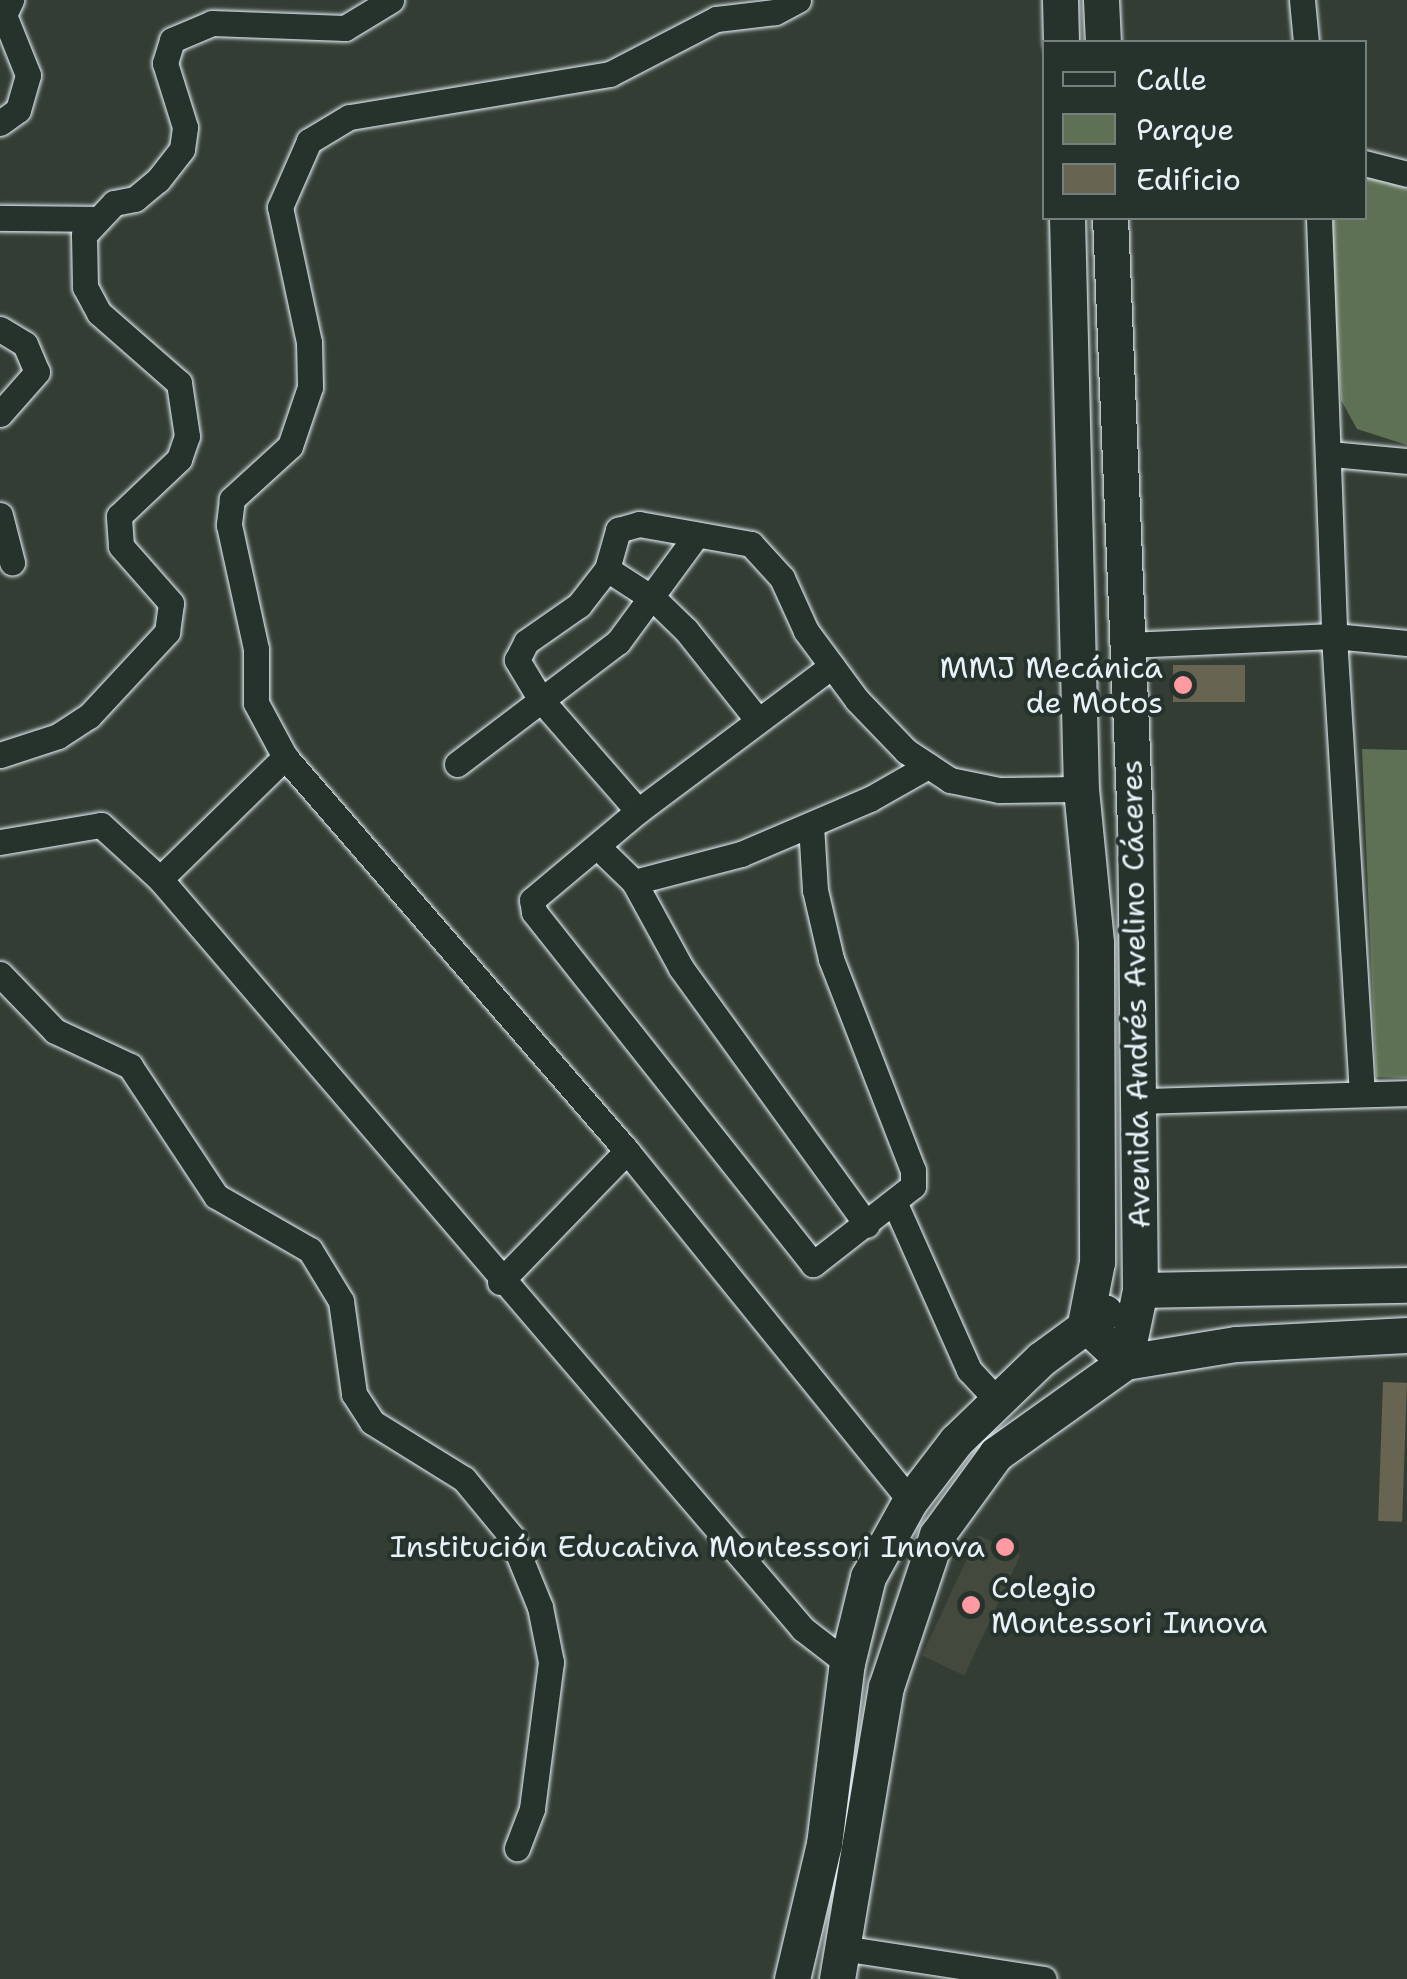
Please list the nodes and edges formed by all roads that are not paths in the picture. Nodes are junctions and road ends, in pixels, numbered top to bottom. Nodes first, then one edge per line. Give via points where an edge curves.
1 (11, 0) edge
2 (391, 0) edge
3 (798, 0) edge
4 (1060, 0) edge
5 (1101, 0) edge
6 (1302, 0) edge
7 (1061, 40) edge
8 (1103, 40) edge
9 (1306, 40) edge
10 (0, 123) edge
11 (1367, 164) edge
12 (1407, 174) edge
13 (0, 218) edge
14 (94, 219) junction
15 (1067, 220) edge
16 (1110, 220) edge
17 (1319, 220) edge
18 (0, 329) edge
19 (1114, 340) junction
20 (1071, 344) junction
21 (0, 414) edge
22 (1331, 454) junction
23 (1407, 461) edge
24 (0, 514) edge
25 (696, 536) junction
26 (12, 562) dead end
27 (607, 569) junction
28 (655, 600) junction
29 (1334, 636) junction
30 (1407, 644) edge
31 (1127, 645) junction
32 (832, 666) junction
33 (541, 700) junction
34 (756, 718) junction
35 (0, 755) edge
36 (285, 758) junction
37 (458, 764) dead end
38 (928, 766) junction
39 (1080, 789) junction
40 (638, 811) junction
41 (811, 825) junction
42 (0, 842) edge
43 (600, 848) junction
44 (160, 879) junction
45 (634, 882) junction
46 (1096, 943) junction
47 (1138, 944) junction
48 (0, 974) edge
49 (1362, 1092) junction
50 (1407, 1093) edge
51 (1142, 1101) junction
52 (627, 1151) junction
53 (896, 1206) junction
54 (867, 1225) junction
55 (500, 1282) junction
56 (1407, 1286) edge
57 (1140, 1290) junction
58 (1086, 1324) junction
59 (1407, 1335) edge
60 (1126, 1362) junction
61 (996, 1400) junction
62 (910, 1501) junction
63 (847, 1662) junction
64 (517, 1848) dead end
65 (839, 1964) edge
66 (792, 1979) edge
67 (1044, 1979) edge

1 - 10 street via 4,15 28,75 18,110
2 - 14 street via 345,28 212,24 172,40 165,62 185,127 182,149 135,199 114,203
3 - 36 street via 775,12 716,19 610,74 349,116 309,141 280,207 309,342 310,386 290,446 232,498 229,525 256,648 256,703
4 - 7 main road
5 - 8 main road
6 - 9 street
11 - 12 street
13 - 14 street
14 - 35 street via 84,235 84,287 99,313 179,383 187,436 179,459 118,516 121,546 172,603 167,632 89,716 58,736
15 - 20 main road, Avenida Andrés Avelino Cáceres
16 - 19 main road, Avenida Andrés Avelino Cáceres
17 - 22 street
18 - 21 street via 26,344 37,372
19 - 20 main road
19 - 31 main road, Avenida Andrés Avelino Cáceres
20 - 39 main road, Avenida Andrés Avelino Cáceres
22 - 23 street
22 - 29 street
24 - 26 street
25 - 27 street via 628,525 618,530
25 - 28 street
25 - 32 street via 751,544 768,558
27 - 28 street
27 - 33 street via 580,605 526,642 516,660
28 - 33 street via 618,642
28 - 34 street
29 - 30 street
29 - 31 street
29 - 49 street
31 - 47 main road, Avenida Andrés Avelino Cáceres
32 - 34 street
32 - 38 street via 906,751
33 - 37 street
33 - 40 street
34 - 40 street
36 - 44 street
36 - 52 street
38 - 39 street via 950,780 999,790
38 - 41 street
39 - 46 main road, Avenida Andrés Avelino Cáceres
40 - 43 street
41 - 45 street via 741,854
41 - 53 street via 815,890 832,959 913,1170 913,1186
42 - 44 street via 101,825
43 - 45 street
43 - 54 street via 543,888 532,900 534,912 800,1255 813,1264 830,1258
44 - 55 street
45 - 54 street via 681,968
46 - 47 main road
46 - 58 main road, Avenida Andrés Avelino Cáceres via 1096,1262
47 - 51 main road, Avenida Andrés Avelino Cáceres
48 - 64 street via 55,1031 130,1066 216,1196 310,1250 342,1301 354,1394 372,1422 464,1479 511,1536 540,1607 551,1662 532,1809
49 - 50 street
49 - 51 street
51 - 57 main road, Avenida Andrés Avelino Cáceres
52 - 55 street
52 - 62 street
53 - 54 street
53 - 61 street via 970,1370
55 - 63 street via 802,1629
56 - 57 main road
57 - 58 main road
57 - 60 main road, Avenida Andrés Avelino Cáceres
58 - 60 main road
58 - 61 main road
59 - 60 main road via 1236,1344
60 - 65 main road via 996,1454 938,1535 886,1686
61 - 62 main road
62 - 63 main road via 868,1577
63 - 66 main road via 824,1844
65 - 67 street via 895,1956

